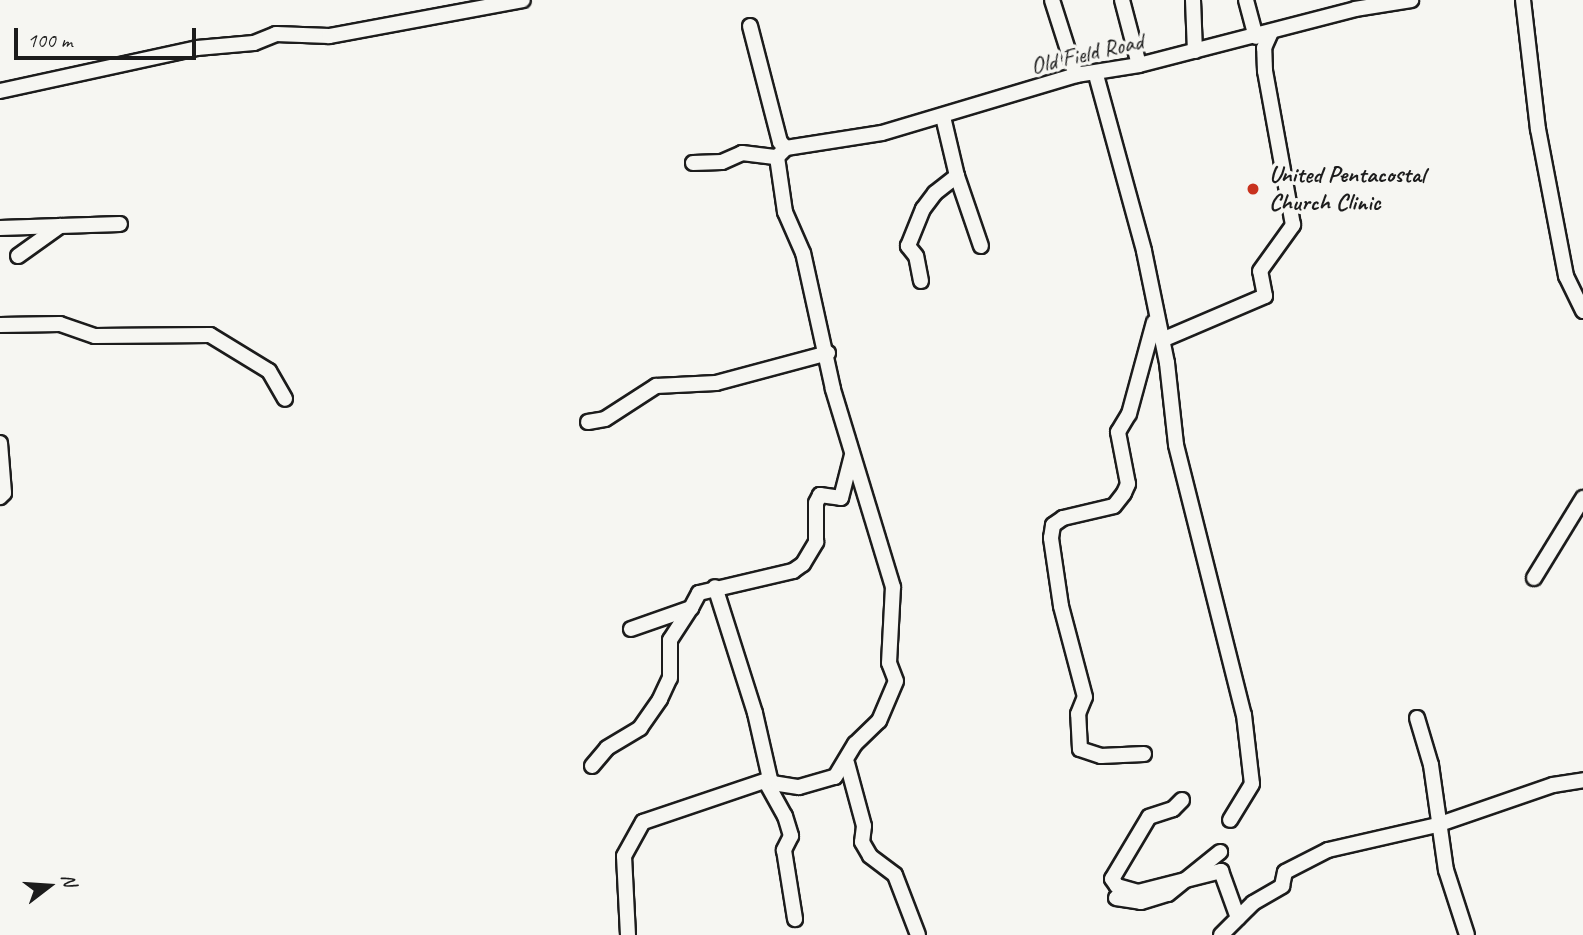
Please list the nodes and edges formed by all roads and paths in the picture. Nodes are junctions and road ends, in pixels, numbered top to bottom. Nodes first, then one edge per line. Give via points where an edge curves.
1 (523, 0) edge
2 (1052, 0) edge
3 (1122, 0) edge
4 (1193, 0) edge
5 (1246, 0) edge
6 (1411, 0) edge
7 (1523, 0) edge
8 (750, 26) dead end
9 (1271, 32) junction
10 (1256, 37) junction
11 (1195, 51) junction
12 (1139, 65) junction
13 (1076, 75) junction
14 (1096, 75) junction
15 (0, 91) edge
16 (943, 117) junction
17 (781, 152) junction
18 (693, 163) dead end
19 (957, 176) junction
20 (120, 223) dead end
21 (60, 226) junction
22 (0, 228) edge
23 (981, 246) dead end
24 (18, 256) dead end
25 (921, 281) dead end
26 (1583, 311) edge
27 (1154, 317) junction
28 (0, 325) edge
29 (1162, 340) junction
30 (828, 353) junction
31 (285, 399) dead end
32 (588, 422) dead end
33 (0, 443) edge
34 (852, 455) junction
35 (0, 497) edge
36 (1583, 498) edge
37 (1534, 578) dead end
38 (715, 587) junction
39 (691, 608) junction
40 (631, 629) dead end
41 (1417, 718) dead end
42 (1144, 754) dead end
43 (846, 763) junction
44 (592, 766) dead end
45 (1583, 780) edge
46 (766, 782) junction
47 (1182, 800) dead end
48 (1230, 820) dead end
49 (1437, 825) junction
50 (1220, 852) dead end
51 (1182, 884) junction
52 (1116, 898) dead end
53 (1238, 918) junction
54 (794, 919) dead end
55 (628, 935) edge
56 (918, 935) edge
57 (1221, 935) edge
58 (1467, 935) edge

1 - 15 street via 329,36 276,34 254,43 197,48
2 - 13 street
3 - 12 street
4 - 11 street
5 - 10 street
6 - 9 street, Old Field Road
7 - 26 street via 1538,129 1566,276
8 - 17 street
9 - 10 street, Old Field Road
9 - 29 street via 1264,48 1265,71 1293,225 1260,271 1265,296
10 - 11 street, Old Field Road
11 - 12 street, Old Field Road
12 - 14 street, Old Field Road
13 - 14 street, Old Field Road
13 - 16 street, Old Field Road
14 - 27 street via 1144,251
16 - 17 street, Old Field Road
16 - 19 street
17 - 18 street, Old Field Road via 742,153 722,162
17 - 30 street via 785,212 803,253
19 - 23 street
19 - 25 street via 923,209 908,246 916,256
20 - 21 street
21 - 22 street
21 - 24 street
27 - 29 street
27 - 42 street via 1154,336 1129,414 1118,432 1128,484 1124,494 1114,506 1063,518 1053,525 1051,538 1061,606 1085,696 1078,715 1080,749 1101,756
28 - 31 street via 60,324 95,336 210,335 269,371
29 - 48 street via 1176,445 1246,727 1252,784
30 - 32 street via 716,383 656,386 605,419
30 - 34 street
33 - 35 street via 4,484
34 - 38 street via 841,498 820,495 816,503 816,542 803,564 793,571
34 - 43 street via 893,587 889,663 896,681 879,721 855,744
36 - 37 street
38 - 39 street via 699,593
38 - 46 street via 755,713 770,779
39 - 40 street
39 - 44 street via 670,640 670,678 660,699 640,728 607,748
41 - 49 street via 1431,765
43 - 46 street via 835,777 816,784 778,786
43 - 56 street via 864,825 862,842 870,856 895,876
45 - 49 street via 1553,785
46 - 54 street via 785,816 790,836 784,850
46 - 55 street via 643,822 624,856
47 - 51 street via 1146,820 1112,879 1117,886 1138,892 1165,882
49 - 53 street via 1352,841 1301,862 1284,872 1282,886
49 - 58 street
50 - 51 street
51 - 52 street via 1149,901
51 - 53 street via 1199,873 1225,874
53 - 57 street

